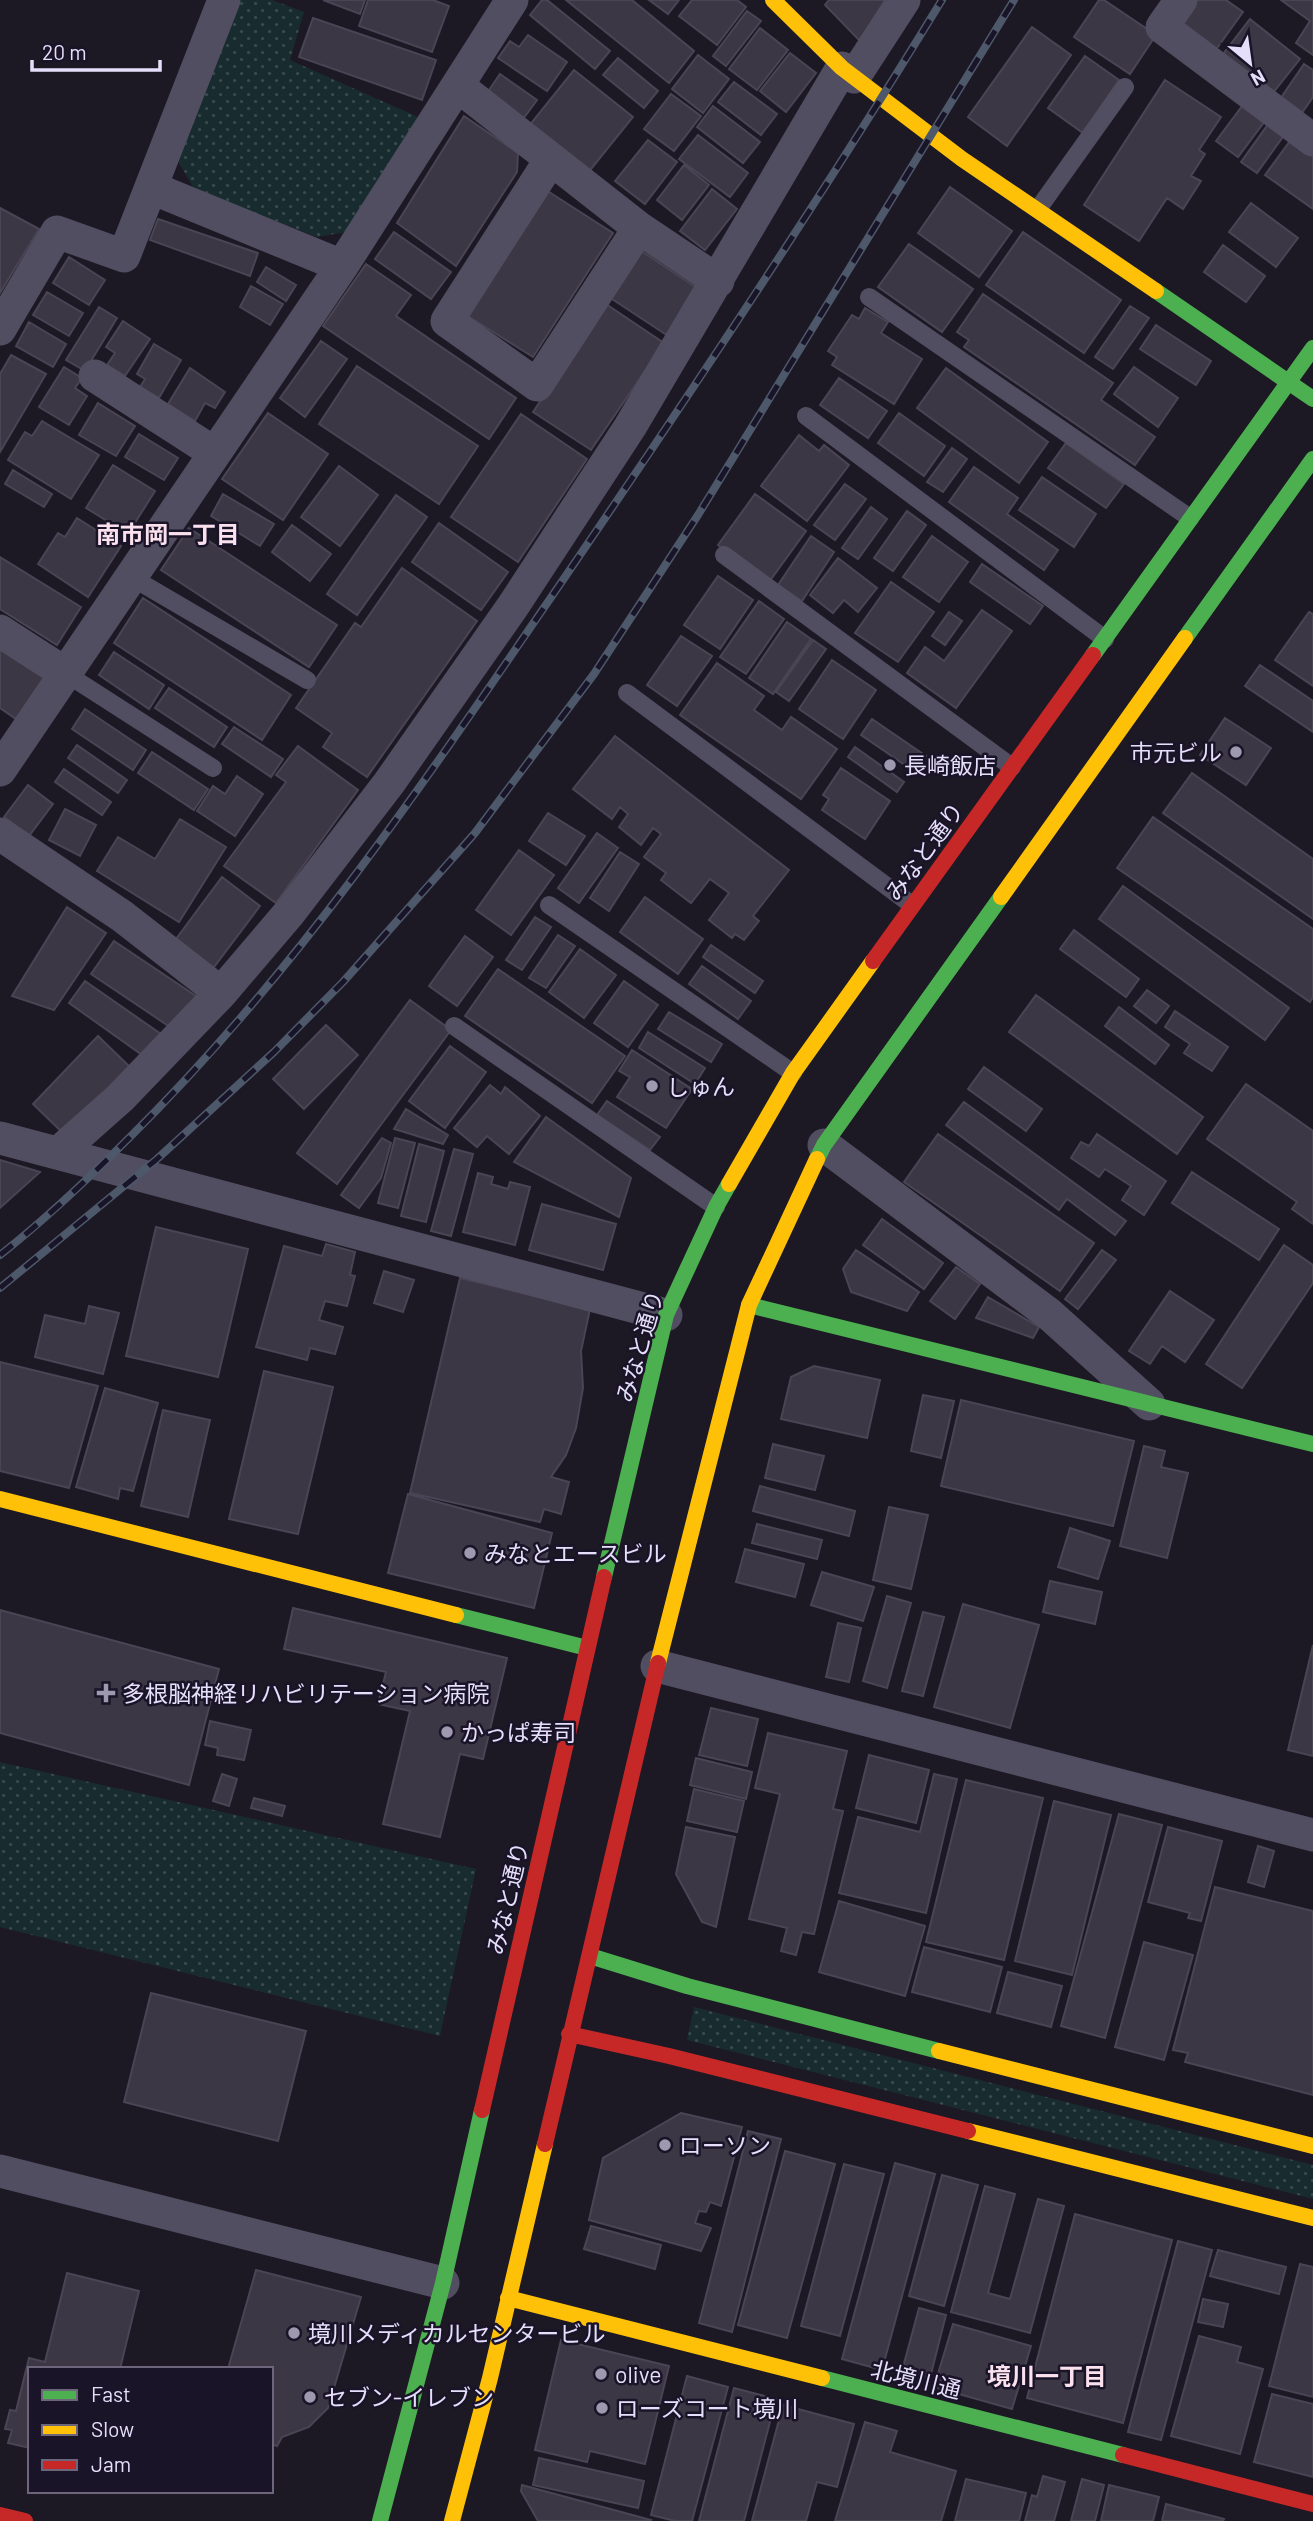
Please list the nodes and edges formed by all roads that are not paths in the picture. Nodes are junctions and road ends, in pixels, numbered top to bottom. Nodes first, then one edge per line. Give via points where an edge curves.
1 (224, 0) edge
2 (512, 0) edge
3 (773, 0) edge
4 (904, 0) edge
5 (1181, 0) edge
6 (848, 73) junction
7 (458, 86) junction
8 (1125, 87) dead end
9 (1313, 140) edge
10 (551, 159) junction
11 (152, 188) junction
12 (1038, 209) junction
13 (639, 228) junction
14 (342, 266) junction
15 (718, 281) junction
16 (869, 297) dead end
17 (0, 330) edge
18 (1313, 348) edge
19 (95, 376) dead end
20 (1288, 381) junction
21 (1313, 399) edge
22 (806, 416) dead end
23 (214, 452) junction
24 (1313, 459) edge
25 (1190, 518) junction
26 (724, 555) dead end
27 (131, 577) junction
28 (0, 631) edge
29 (1105, 639) junction
30 (65, 673) junction
31 (307, 680) dead end
32 (627, 693) dead end
33 (1013, 767) junction
34 (214, 768) dead end
35 (0, 770) edge
36 (0, 834) edge
37 (549, 905) dead end
38 (912, 905) junction
39 (220, 993) junction
40 (454, 1026) dead end
41 (793, 1073) junction
42 (0, 1138) edge
43 (824, 1145) junction
44 (58, 1153) junction
45 (716, 1207) junction
46 (749, 1305) junction
47 (666, 1315) junction
48 (1149, 1404) junction
49 (1313, 1444) edge
50 (0, 1499) edge
51 (587, 1648) junction
52 (657, 1666) junction
53 (1313, 1835) edge
54 (590, 1956) junction
55 (569, 2034) junction
56 (1313, 2146) edge
57 (0, 2171) edge
58 (1313, 2218) edge
59 (443, 2283) junction
60 (508, 2298) junction
61 (1313, 2504) edge
62 (0, 2515) edge
63 (25, 2521) edge
64 (380, 2521) edge
65 (452, 2521) edge

1 - 11 street
2 - 7 street
3 - 6 main road
4 - 6 street
5 - 9 street via 1161,27
6 - 12 main road via 962,159
6 - 15 street
7 - 10 street
7 - 14 street
8 - 12 lane
10 - 13 street
10 - 13 street via 447,321 537,385
11 - 14 street
11 - 17 street via 124,256 57,232
12 - 20 main road
13 - 15 street
14 - 23 street
15 - 39 street via 513,606 389,783 290,912
16 - 25 lane
18 - 20 main road, みなと通り
19 - 23 street
20 - 21 main road
20 - 25 main road, みなと通り
22 - 29 lane
23 - 27 street
24 - 43 main road
25 - 29 main road, みなと通り
26 - 33 lane
27 - 30 street
27 - 31 lane
28 - 30 street
29 - 33 main road, みなと通り
30 - 34 lane
30 - 35 street
32 - 38 lane
33 - 38 main road, みなと通り
36 - 39 street via 122,916
37 - 41 lane
38 - 41 main road, みなと通り
39 - 44 street via 120,1098
40 - 45 lane
41 - 45 main road, みなと通り
42 - 44 street
43 - 46 main road
43 - 48 street via 1049,1314
44 - 47 street
45 - 47 main road, みなと通り
46 - 48 main road
46 - 52 main road
47 - 51 main road, みなと通り
48 - 49 main road
50 - 51 main road
51 - 59 main road, みなと通り
52 - 53 street
52 - 54 main road
54 - 55 main road
54 - 56 main road via 687,1986
55 - 58 main road
55 - 60 main road
57 - 59 street
59 - 64 main road, みなと通り
60 - 61 main road, 北境川通
60 - 65 main road
62 - 63 main road

